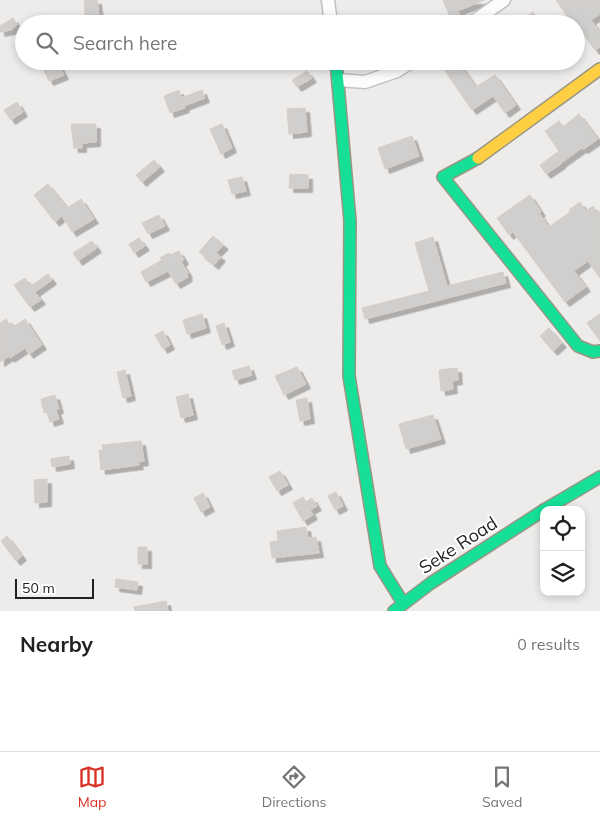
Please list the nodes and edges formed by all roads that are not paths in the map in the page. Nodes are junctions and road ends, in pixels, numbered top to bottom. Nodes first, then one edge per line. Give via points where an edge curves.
1 (328, 0) edge
2 (504, 0) edge
3 (330, 15) edge
4 (483, 15) edge
5 (337, 70) edge
6 (399, 70) edge
7 (600, 70) edge
8 (338, 80) junction
9 (600, 351) edge
10 (600, 477) edge
11 (550, 506) edge
12 (540, 513) edge
13 (403, 603) junction
14 (394, 611) edge

1 - 3 street
2 - 4 street
5 - 8 street
6 - 8 street via 365,82
7 - 9 street via 481,156 443,177 578,346 593,352
8 - 13 street via 350,221 349,376 380,566
10 - 11 street, Seke Road
12 - 13 street, Seke Road
13 - 14 street, Seke Road

